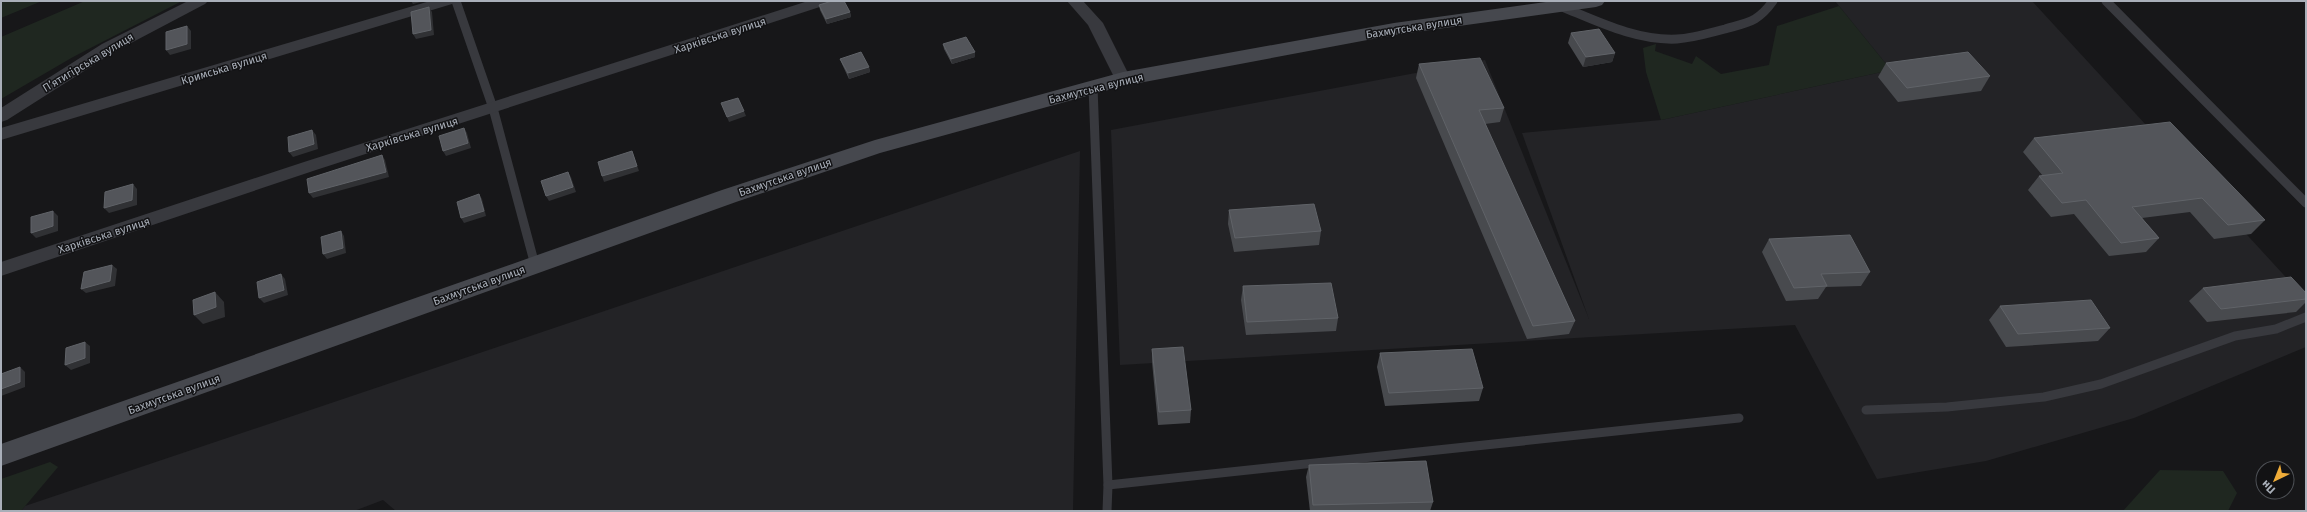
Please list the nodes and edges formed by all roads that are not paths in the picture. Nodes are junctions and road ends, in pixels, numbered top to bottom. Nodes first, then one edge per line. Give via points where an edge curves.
1 (200, 1) edge
2 (447, 1) edge
3 (456, 1) edge
4 (824, 1) edge
5 (1074, 1) edge
6 (1596, 1) edge
7 (1773, 1) edge
8 (2106, 1) edge
9 (1560, 6) junction
10 (1123, 79) junction
11 (1093, 87) junction
12 (493, 108) junction
13 (1, 116) edge
14 (1, 134) edge
15 (2306, 203) edge
16 (535, 265) junction
17 (1, 269) edge
18 (2306, 317) edge
19 (1866, 410) dead end
20 (1739, 418) dead end
21 (1, 455) edge
22 (1108, 485) junction
23 (1107, 511) edge

1 - 13 street, П’ятигірська вулиця via 108,48
2 - 14 street, Кримська вулиця
3 - 12 lane
4 - 12 street, Харківська вулиця
5 - 10 street via 1095,23
6 - 9 main road, Бахмутська вулиця
7 - 9 lane via 1764,14 1755,20 1678,39 1628,32
8 - 15 lane
9 - 10 main road, Бахмутська вулиця via 1394,29
10 - 11 main road, Бахмутська вулиця
11 - 16 main road, Бахмутська вулиця via 874,147
11 - 22 lane
12 - 16 lane
12 - 17 street, Харківська вулиця
16 - 21 main road, Бахмутська вулиця
18 - 19 lane via 2276,329 2234,336 2101,384 2044,396 1947,407
20 - 22 lane
22 - 23 lane

